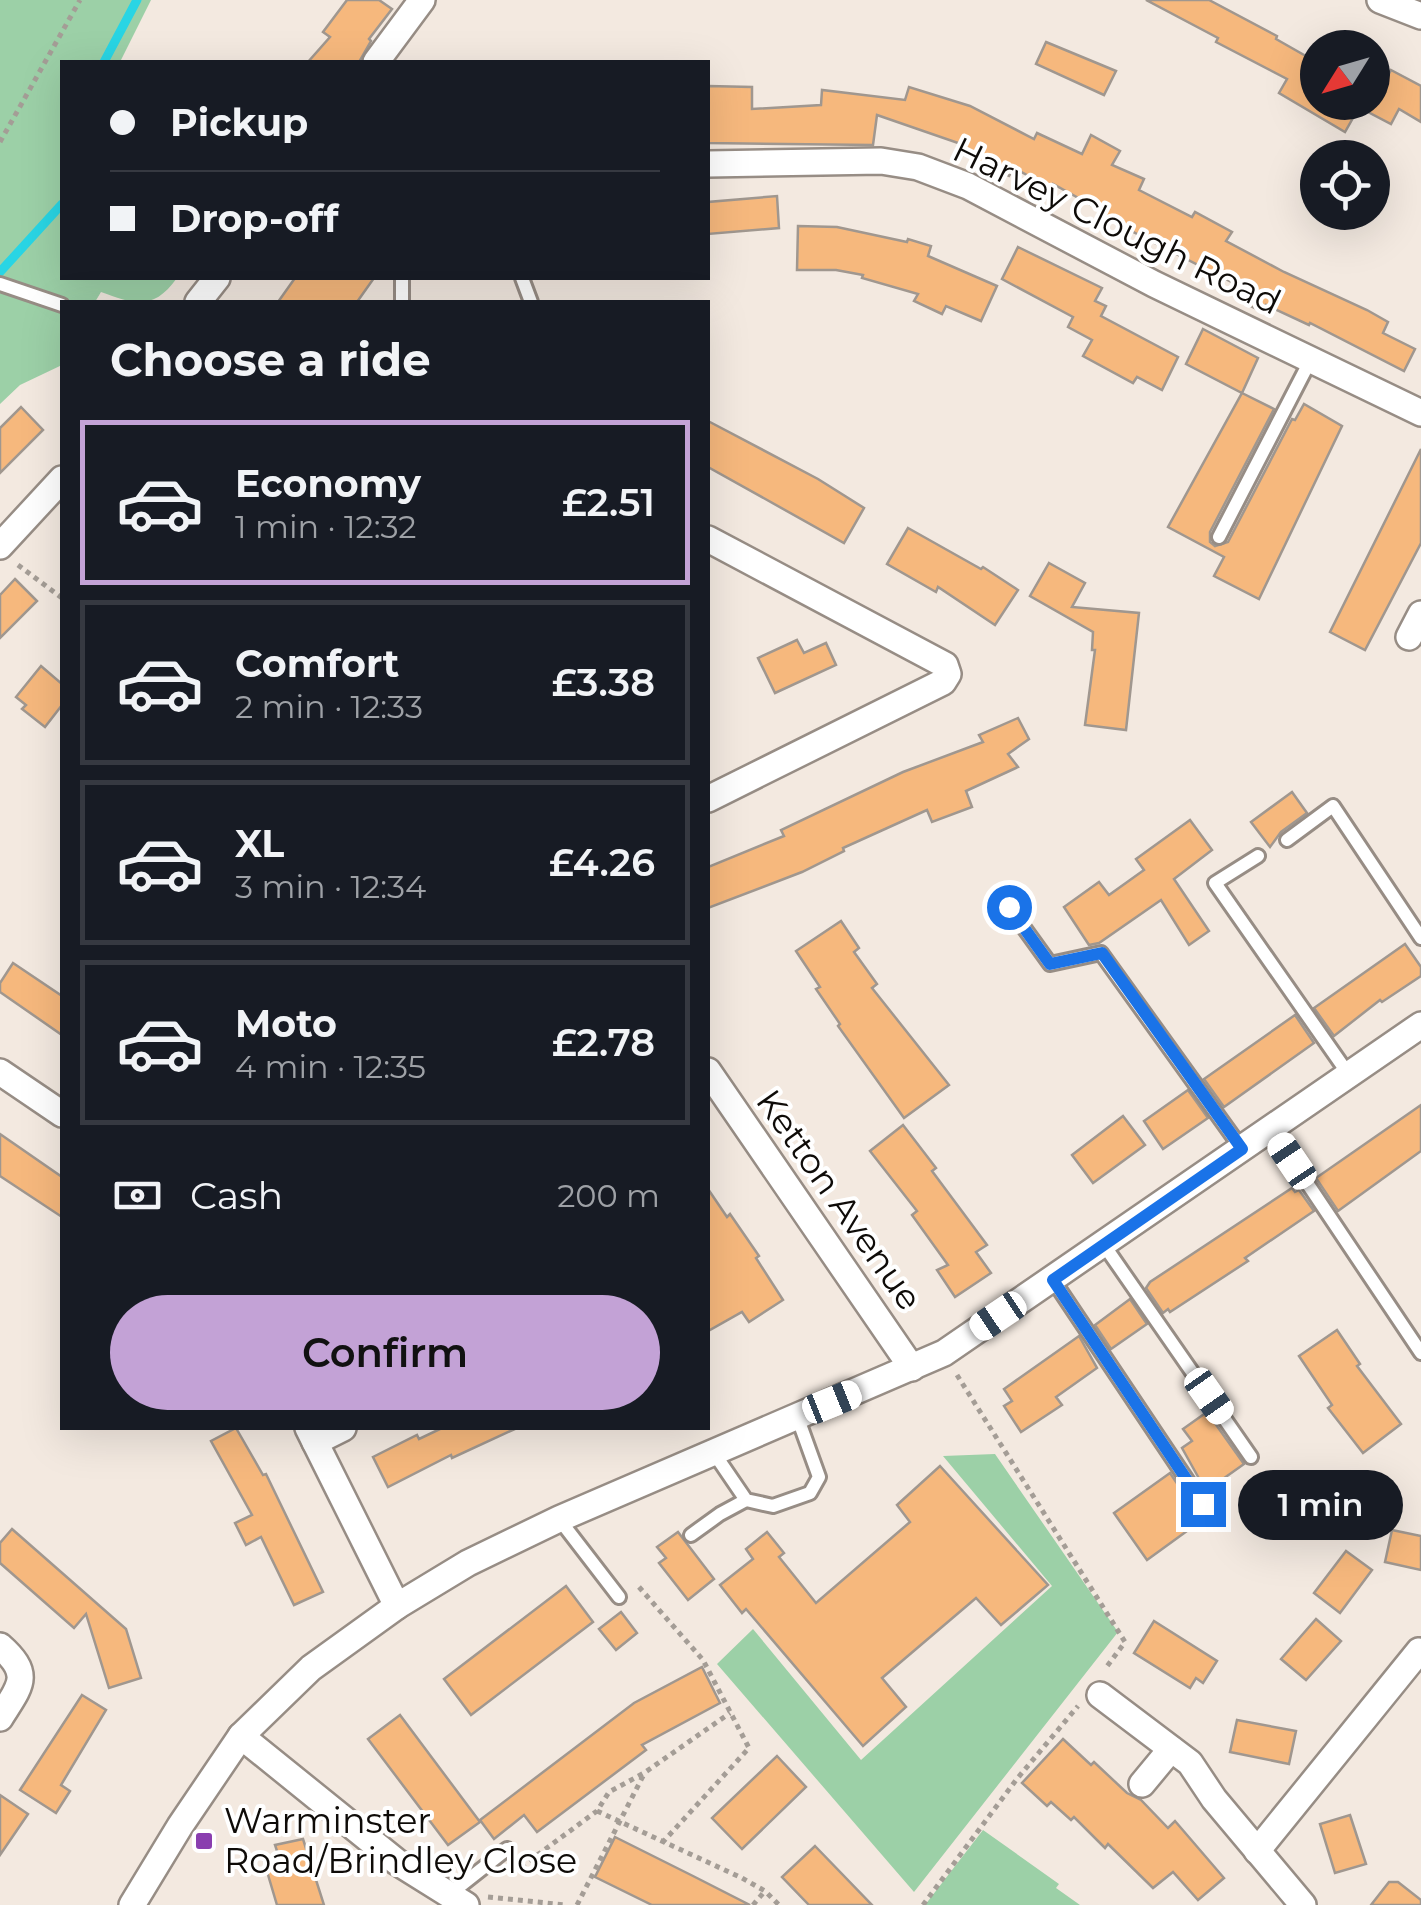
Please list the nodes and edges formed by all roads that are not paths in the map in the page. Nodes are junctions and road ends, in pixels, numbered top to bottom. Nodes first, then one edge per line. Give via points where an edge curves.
1 (422, 0) edge
2 (1380, 0) edge
3 (1421, 16) edge
4 (377, 60) edge
5 (710, 164) edge
6 (215, 280) edge
7 (0, 284) edge
8 (200, 300) edge
9 (60, 305) edge
10 (1310, 361) junction
11 (1421, 413) edge
12 (60, 482) edge
13 (1219, 537) dead end
14 (710, 540) edge
15 (8, 555) edge
16 (1421, 614) edge
17 (1409, 637) dead end
18 (710, 798) edge
19 (1287, 840) dead end
20 (1258, 856) dead end
21 (1009, 907) dead end
22 (1421, 938) edge
23 (1421, 1025) edge
24 (0, 1072) edge
25 (710, 1074) edge
26 (1348, 1076) junction
27 (60, 1113) edge
28 (1270, 1130) junction
29 (1242, 1149) junction
30 (1104, 1245) junction
31 (1053, 1280) junction
32 (1421, 1352) edge
33 (912, 1368) junction
34 (796, 1416) junction
35 (311, 1435) edge
36 (714, 1452) junction
37 (1251, 1457) dead end
38 (746, 1500) junction
39 (1203, 1504) dead end
40 (559, 1519) junction
41 (691, 1535) dead end
42 (619, 1598) dead end
43 (397, 1606) junction
44 (0, 1646) edge
45 (1419, 1651) edge
46 (1094, 1691) road end
47 (0, 1718) edge
48 (241, 1736) junction
49 (1171, 1749) junction
50 (1142, 1784) dead end
51 (507, 1849) road end
52 (1257, 1852) junction
53 (458, 1900) edge
54 (132, 1905) edge
55 (1303, 1905) edge

1 - 4 street
2 - 3 street
5 - 10 street, Harvey Clough Road via 881,161 918,167 968,186
6 - 8 street
7 - 9 lane
10 - 11 street, Harvey Clough Road
10 - 13 lane
12 - 15 street
14 - 18 street via 945,665 948,674
16 - 17 street
19 - 22 lane via 1333,806
20 - 26 lane via 1215,883
21 - 29 lane via 1050,964 1102,953
23 - 26 street
24 - 27 street
25 - 33 street, Ketton Avenue
26 - 28 street
28 - 29 street
28 - 32 lane
29 - 30 street
30 - 31 street
30 - 37 lane
31 - 33 street
31 - 39 lane
33 - 34 street
34 - 36 street
34 - 38 lane via 819,1477 810,1494 773,1506
35 - 43 street
36 - 38 lane
36 - 40 street
38 - 41 lane
40 - 42 lane
40 - 43 street
43 - 48 street via 311,1668
44 - 47 street via 21,1671
45 - 52 street
46 - 49 street
48 - 53 street via 398,1862
48 - 54 street
49 - 50 street
49 - 52 street via 1190,1762
51 - 53 lane
52 - 55 street

